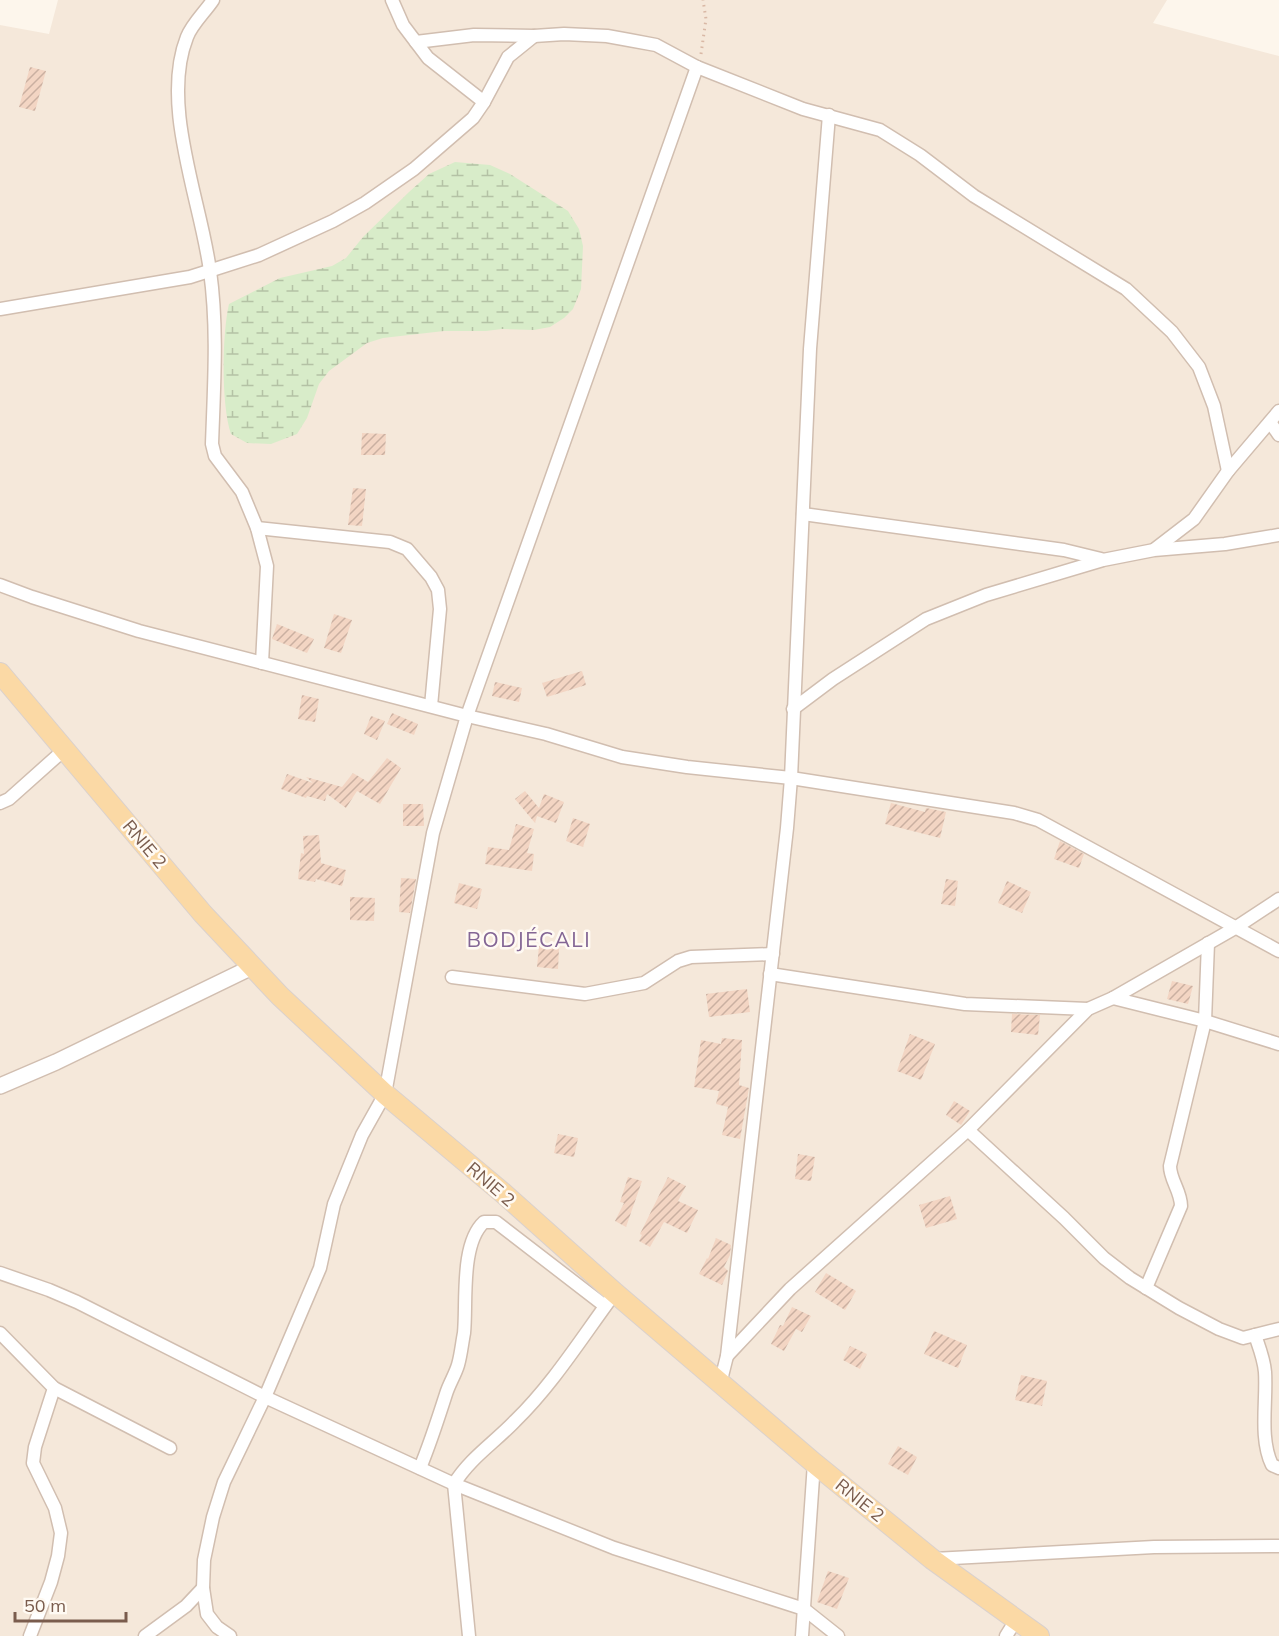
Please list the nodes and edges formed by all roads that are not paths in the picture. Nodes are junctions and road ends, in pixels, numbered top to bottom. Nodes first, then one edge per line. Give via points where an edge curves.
1 (213, 0) edge
2 (392, 0) edge
3 (534, 36) junction
4 (416, 42) junction
5 (697, 67) junction
6 (484, 102) junction
7 (829, 115) junction
8 (210, 271) junction
9 (0, 309) edge
10 (1279, 411) edge
11 (1270, 422) junction
12 (1279, 435) edge
13 (1228, 471) junction
14 (802, 514) junction
15 (257, 528) junction
16 (1279, 535) edge
17 (1154, 550) junction
18 (1103, 560) junction
19 (0, 585) edge
20 (262, 663) junction
21 (0, 673) edge
22 (430, 706) junction
23 (793, 709) junction
24 (467, 716) junction
25 (65, 749) junction
26 (791, 778) junction
27 (0, 803) edge
28 (1279, 899) edge
29 (1235, 928) junction
30 (1208, 943) junction
31 (1279, 951) edge
32 (773, 954) junction
33 (252, 968) junction
34 (770, 974) junction
35 (452, 977) dead end
36 (1113, 998) junction
37 (1088, 1009) junction
38 (1205, 1021) junction
39 (1279, 1044) edge
40 (0, 1086) edge
41 (385, 1094) junction
42 (968, 1130) junction
43 (0, 1273) edge
44 (1146, 1288) junction
45 (610, 1300) junction
46 (1279, 1329) edge
47 (0, 1333) edge
48 (1255, 1335) junction
49 (727, 1356) junction
50 (720, 1384) junction
51 (54, 1388) junction
52 (265, 1397) junction
53 (170, 1448) dead end
54 (814, 1463) junction
55 (420, 1468) junction
56 (1279, 1468) edge
57 (454, 1484) junction
58 (1279, 1545) edge
59 (932, 1559) junction
60 (203, 1588) junction
61 (804, 1609) junction
62 (1011, 1628) edge
63 (30, 1636) edge
64 (145, 1636) edge
65 (230, 1636) edge
66 (469, 1636) edge
67 (802, 1636) edge
68 (838, 1636) edge
69 (1039, 1636) edge

1 - 8 street via 188,35 178,77 183,148
2 - 4 street via 403,26
3 - 4 street via 474,35
3 - 5 street via 607,36 656,45
3 - 6 street via 508,57
4 - 6 street via 429,58
5 - 7 street via 803,109
5 - 24 street
6 - 8 street via 473,118 414,169 365,203 259,255
7 - 13 street via 880,130 974,196 1126,288 1172,332 1199,367 1214,406
7 - 14 street via 810,349
8 - 9 street via 190,278
8 - 15 street via 216,337 212,444 215,456 242,492
10 - 11 street
11 - 12 street
11 - 13 street
13 - 17 street via 1194,519
14 - 18 street via 1064,550
14 - 23 street
15 - 20 street via 267,566
15 - 22 street via 390,542 407,549 438,590 440,609
16 - 17 street
17 - 18 street
18 - 23 street via 986,595 926,619
19 - 20 street via 139,631
20 - 22 street
21 - 25 main road, RNIE 2 / RNIE 2
22 - 24 street
23 - 26 street
24 - 26 street via 622,757
24 - 41 street via 433,833
25 - 27 street
25 - 33 main road, RNIE 2 / RNIE 2
26 - 29 street via 1038,820
26 - 32 street
28 - 29 street
29 - 30 street
29 - 31 street
30 - 36 street
30 - 38 street
32 - 34 street
32 - 35 street via 691,957 644,983 585,994
33 - 40 street
33 - 41 main road, RNIE 2 / RNIE 2
34 - 37 street via 965,1004
34 - 49 street
36 - 37 street
36 - 38 street
37 - 42 street
38 - 39 street
38 - 44 street via 1170,1166 1181,1206
41 - 45 main road, RNIE 2 / RNIE 2 via 503,1193
41 - 52 street via 362,1135 338,1194 320,1268
42 - 44 street via 1104,1258
42 - 49 street via 790,1289
43 - 52 street via 77,1302
44 - 48 street via 1219,1329 1243,1338
45 - 50 main road, RNIE 2 / RNIE 2
45 - 55 street via 496,1222 484,1222 470,1251 458,1365
45 - 57 street via 542,1392 465,1467
46 - 48 street
47 - 51 street
48 - 56 street via 1265,1370 1268,1457
49 - 50 street
50 - 54 main road, RNIE 2 / RNIE 2
51 - 53 street
51 - 63 street via 33,1463 55,1508 61,1533 51,1582
52 - 55 street
52 - 60 street via 224,1482 204,1560
54 - 59 main road, RNIE 2 / RNIE 2
54 - 61 street
55 - 57 street
57 - 61 street via 614,1548
57 - 66 street
58 - 59 street via 1154,1547
59 - 62 main road, RNIE 2 / RNIE 2
60 - 64 street via 186,1606
60 - 65 street via 207,1614
61 - 67 street
61 - 68 street
62 - 69 main road, RNIE 2 / RNIE 2

